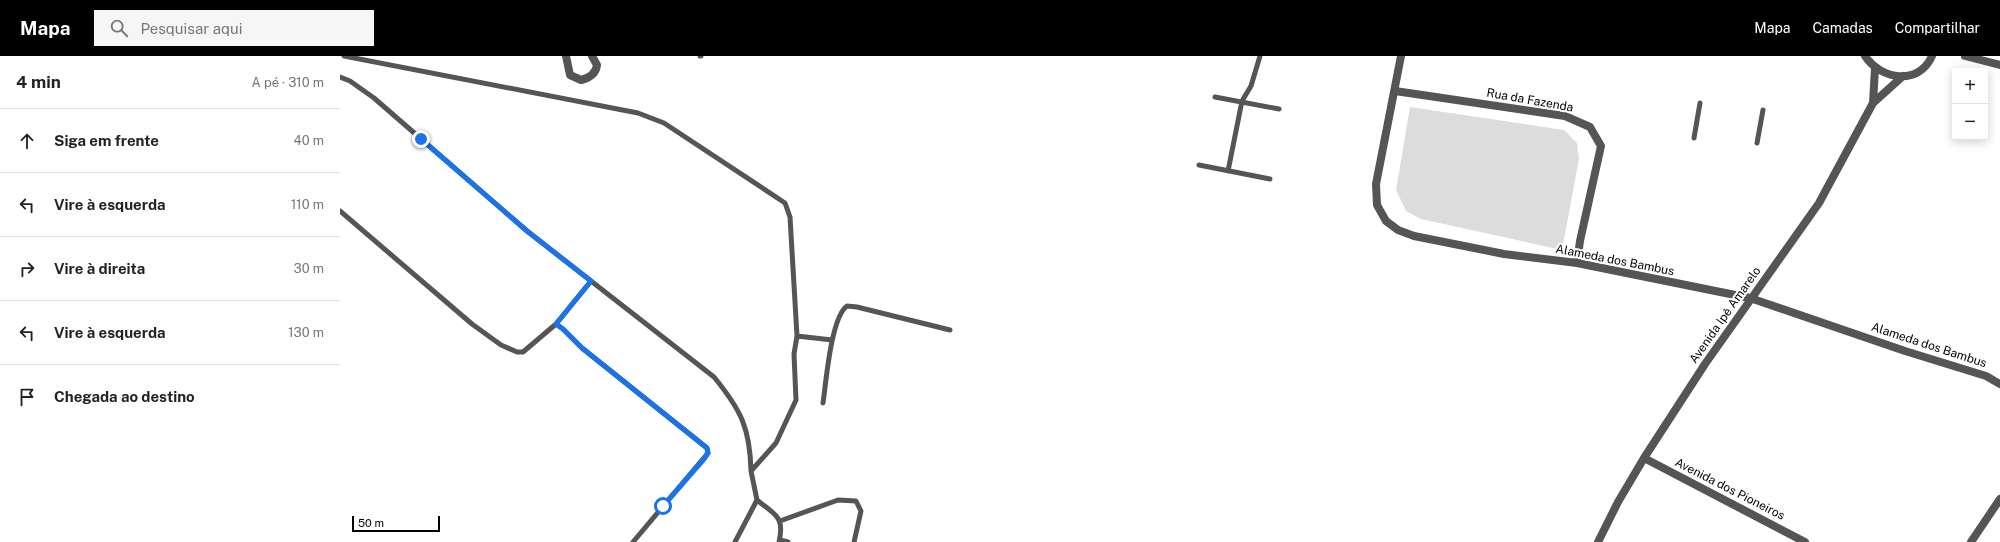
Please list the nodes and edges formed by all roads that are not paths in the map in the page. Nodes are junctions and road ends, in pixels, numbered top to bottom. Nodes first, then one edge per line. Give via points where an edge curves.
1 (344, 56) edge
2 (566, 56) edge
3 (592, 56) edge
4 (1260, 56) edge
5 (1401, 56) edge
6 (1865, 56) edge
7 (1932, 56) edge
8 (1965, 56) edge
9 (2000, 65) edge
10 (1875, 68) junction
11 (1903, 76) junction
12 (340, 77) edge
13 (1395, 91) junction
14 (1215, 97) dead end
15 (1242, 102) junction
16 (1700, 103) dead end
17 (1873, 103) junction
18 (1279, 109) dead end
19 (1763, 110) dead end
20 (1694, 138) dead end
21 (1757, 143) dead end
22 (1199, 165) dead end
23 (1228, 171) junction
24 (1270, 179) dead end
25 (340, 211) edge
26 (1578, 263) junction
27 (591, 281) junction
28 (1750, 298) junction
29 (556, 324) junction
30 (950, 330) dead end
31 (797, 336) junction
32 (832, 340) junction
33 (2000, 384) edge
34 (823, 403) dead end
35 (1644, 458) junction
36 (751, 471) junction
37 (2000, 499) edge
38 (757, 500) junction
39 (780, 520) junction
40 (779, 541) edge
41 (633, 542) edge
42 (735, 542) edge
43 (788, 542) edge
44 (854, 542) edge
45 (1598, 542) edge
46 (1805, 542) edge
47 (1971, 542) edge

1 - 31 lane via 638,113 664,124 785,203 790,217
2 - 3 street via 570,75 581,80 596,70 597,65
4 - 15 lane via 1251,86
5 - 13 street, Alameda dos Bambus
6 - 10 street
7 - 11 street via 1924,68 1914,74
8 - 9 street
10 - 11 street via 1891,76
10 - 17 street, Avenida Ipê Amarelo
11 - 17 street, Avenida Ipê Amarelo
12 - 27 lane via 374,98 527,231
13 - 26 street, Alameda dos Bambus via 1376,184 1377,205 1386,221 1398,230 1414,236 1504,254
13 - 26 street, Rua da Fazenda via 1564,116 1590,126 1601,146 1580,242
14 - 15 lane
15 - 18 lane
15 - 23 lane
16 - 20 lane
17 - 28 street, Avenida Ipê Amarelo via 1819,203
19 - 21 lane
22 - 23 lane
23 - 24 lane
25 - 29 lane via 472,324 501,345 523,352
26 - 28 street, Alameda dos Bambus
27 - 29 lane
27 - 36 lane via 718,382 737,408 745,426 751,444
28 - 33 street, Alameda dos Bambus via 1986,376
28 - 35 street, Avenida Ipê Amarelo
29 - 41 lane via 582,348 707,448 708,453 704,459
30 - 32 lane via 847,306 840,316
31 - 32 lane
31 - 36 lane via 794,354 796,400 776,443
32 - 34 lane
35 - 45 street, Avenida Ipê Amarelo
35 - 46 street, Avenida dos Pioneiros
36 - 38 lane
37 - 47 street
38 - 39 lane
38 - 42 lane
39 - 40 lane via 782,528
39 - 44 lane via 838,500 856,501 861,512
40 - 43 lane

